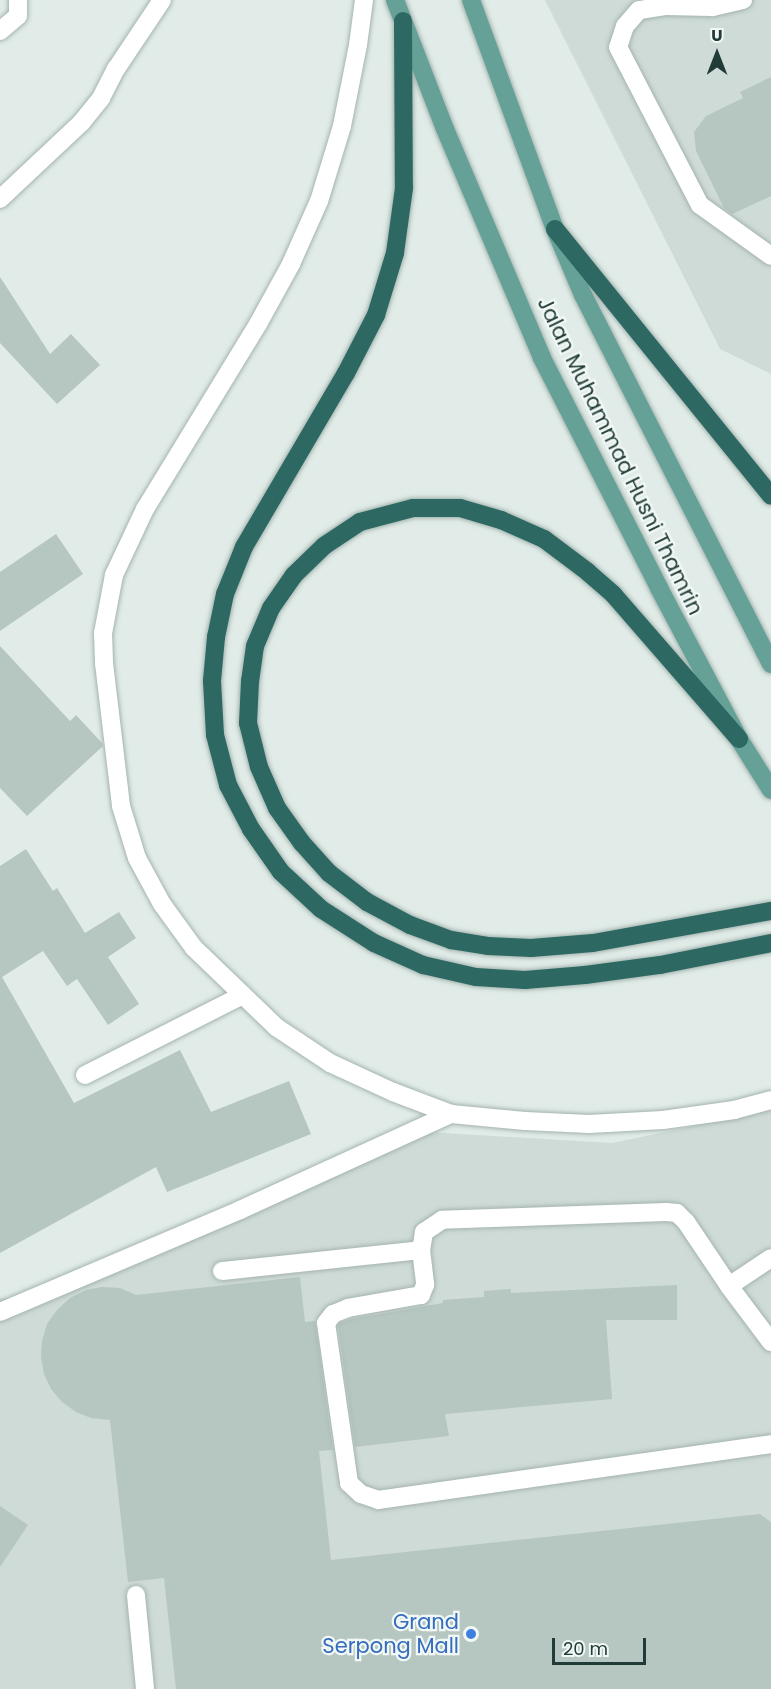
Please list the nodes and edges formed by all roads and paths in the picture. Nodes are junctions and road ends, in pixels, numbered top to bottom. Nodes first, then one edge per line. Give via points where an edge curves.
1 (18, 0) edge
2 (162, 0) edge
3 (364, 0) edge
4 (395, 0) edge
5 (471, 0) edge
6 (743, 0) edge
7 (664, 3) edge
8 (403, 21) junction
9 (0, 31) edge
10 (0, 199) edge
11 (555, 228) junction
12 (771, 256) edge
13 (771, 496) edge
14 (771, 664) edge
15 (739, 739) junction
16 (771, 790) edge
17 (771, 911) edge
18 (771, 943) edge
19 (243, 995) junction
20 (85, 1075) dead end
21 (771, 1100) edge
22 (452, 1114) junction
23 (421, 1250) junction
24 (771, 1258) edge
25 (222, 1271) dead end
26 (729, 1286) junction
27 (0, 1312) edge
28 (764, 1318) edge
29 (771, 1342) edge
30 (771, 1444) edge
31 (136, 1595) dead end
32 (145, 1689) edge

1 - 9 street via 18,16
2 - 10 street via 88,115
3 - 19 street via 342,126 318,201 291,264 258,324 124,550 114,575 103,633 121,806 137,858 162,904 194,948
4 - 8 main road, Jalan Muhammad Husni Thamrin
5 - 11 main road, Jalan Muhammad Husni Thamrin
6 - 7 street via 712,7
7 - 12 street via 639,10 625,26 618,47 700,206
8 - 15 main road, Jalan Muhammad Husni Thamrin via 542,358
8 - 18 highway via 404,188 395,253 376,315 244,547 225,594 212,681 215,735 228,785 251,829 281,872 321,909 374,943 423,965 476,976 525,980 660,965
11 - 13 highway
11 - 14 main road, Jalan Muhammad Husni Thamrin via 616,364
15 - 16 main road, Jalan Muhammad Husni Thamrin
15 - 17 highway via 613,594 588,572 544,539 460,508 413,508 360,522 324,546 294,575 271,608 255,646 248,723 259,767 277,808 302,843 330,873 367,902 420,929 452,940 531,948 593,943
19 - 20 street
19 - 22 street via 276,1027 330,1063
21 - 22 street via 734,1110 663,1120 589,1124
22 - 27 street
23 - 25 street
23 - 26 street via 424,1232 441,1220 676,1213
23 - 30 street via 425,1285 421,1294 348,1308 333,1314 326,1323 349,1483 362,1494 378,1500
24 - 26 street
26 - 28 street
28 - 29 street
31 - 32 street

